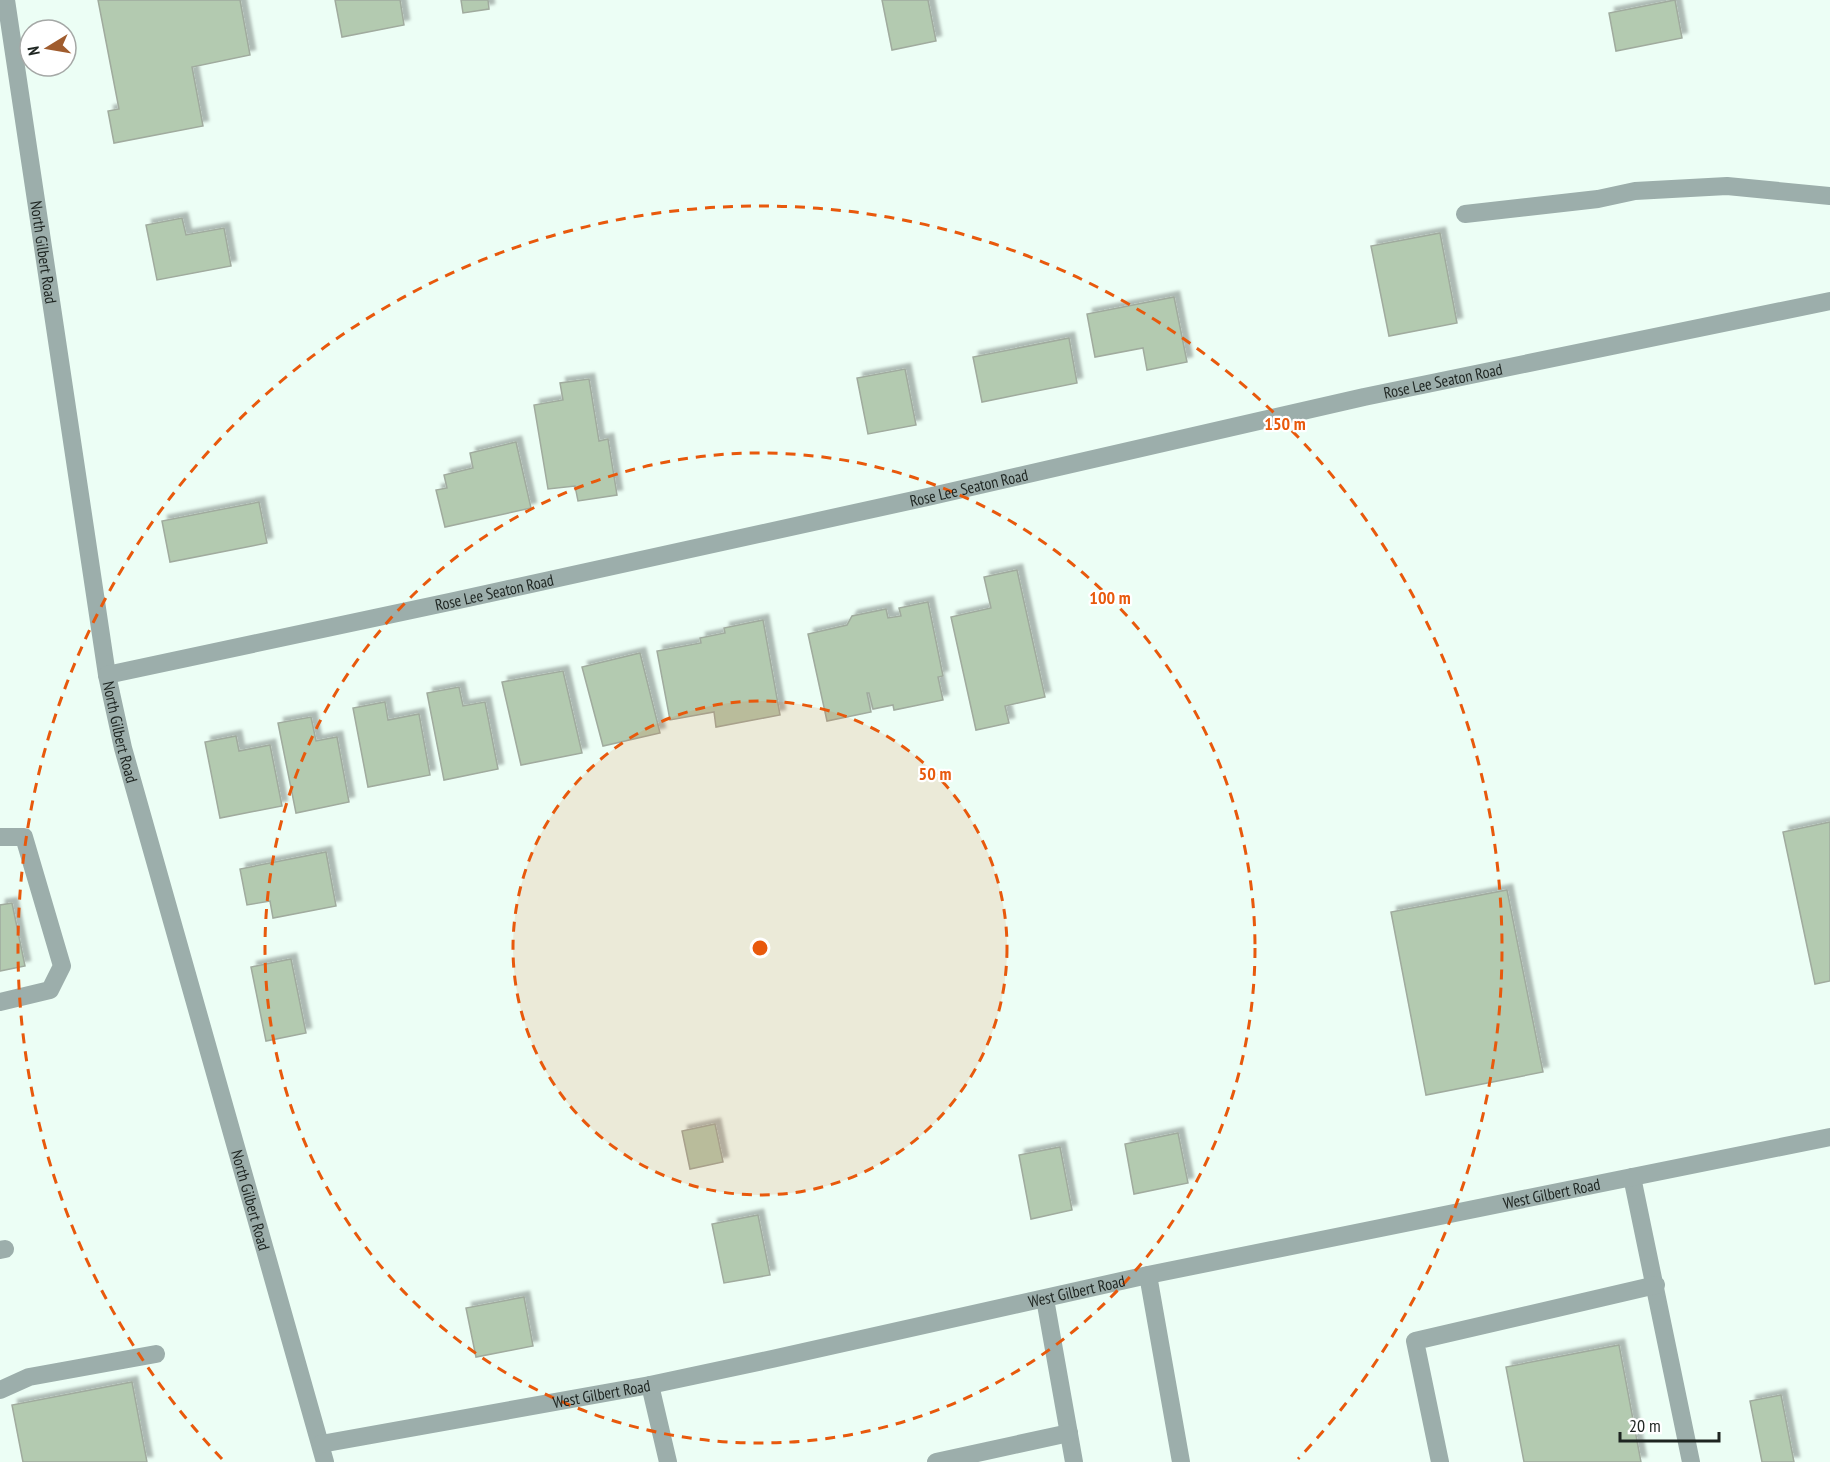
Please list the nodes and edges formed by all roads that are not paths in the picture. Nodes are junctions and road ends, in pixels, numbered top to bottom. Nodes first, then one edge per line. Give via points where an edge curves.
1 (6, 0) edge
2 (1830, 196) edge
3 (1465, 214) dead end
4 (1830, 301) edge
5 (107, 675) junction
6 (0, 837) edge
7 (0, 1002) edge
8 (1830, 1137) edge
9 (1632, 1177) junction
10 (1148, 1275) junction
11 (1656, 1285) junction
12 (1045, 1299) junction
13 (156, 1354) dead end
14 (650, 1385) junction
15 (0, 1390) edge
16 (1069, 1433) junction
17 (321, 1444) junction
18 (325, 1462) edge
19 (668, 1462) edge
20 (936, 1462) edge
21 (1074, 1462) edge
22 (1181, 1462) edge
23 (1440, 1462) edge
24 (1691, 1462) edge

1 - 5 street, North Gilbert Road
2 - 3 street via 1727,186 1635,191
4 - 5 street, Rose Lee Seaton Road via 1364,398 920,499
5 - 17 street, North Gilbert Road via 123,747
6 - 7 street via 24,837 62,966 50,990
8 - 9 street, West Gilbert Road
9 - 10 street, West Gilbert Road
9 - 11 street
10 - 12 street, West Gilbert Road
10 - 22 street
11 - 23 street via 1415,1341
11 - 24 street
12 - 14 street, West Gilbert Road
12 - 16 street
13 - 15 street via 29,1377
14 - 17 street, West Gilbert Road
14 - 19 street
16 - 20 street
16 - 21 street
17 - 18 street, North Gilbert Road

